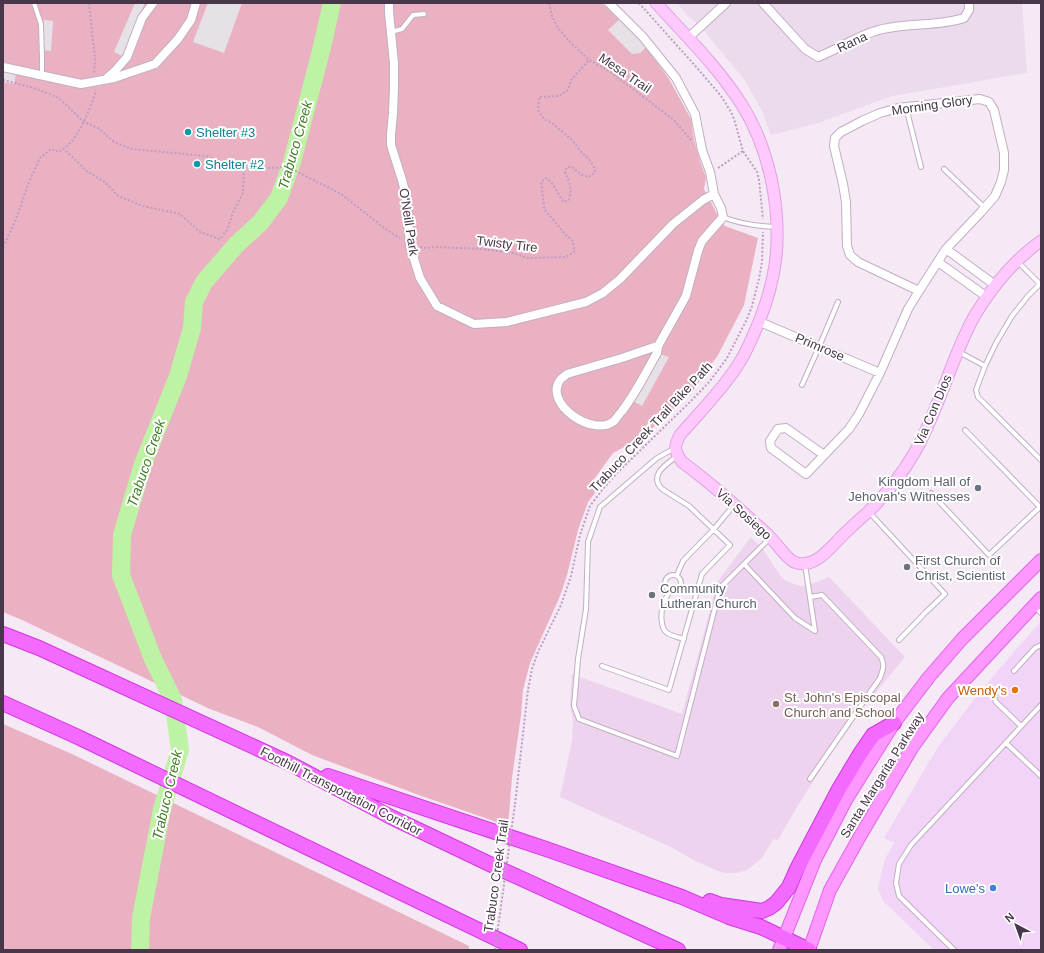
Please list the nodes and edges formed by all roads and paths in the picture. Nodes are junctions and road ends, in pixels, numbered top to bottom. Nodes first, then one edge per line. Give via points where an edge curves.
1 (34, 3) edge
2 (89, 3) edge
3 (153, 3) edge
4 (196, 3) edge
5 (389, 3) edge
6 (549, 3) edge
7 (609, 3) edge
8 (639, 3) edge
9 (656, 3) edge
10 (726, 3) edge
11 (762, 3) edge
12 (969, 3) edge
13 (424, 14) dead end
14 (390, 32) junction
15 (688, 38) junction
16 (589, 60) junction
17 (3, 67) edge
18 (42, 76) junction
19 (106, 79) junction
20 (3, 80) edge
21 (94, 82) junction
22 (906, 107) junction
23 (84, 122) junction
24 (64, 149) junction
25 (702, 150) junction
26 (743, 151) junction
27 (726, 162) dead end
28 (921, 167) dead end
29 (244, 168) junction
30 (944, 169) dead end
31 (714, 194) junction
32 (984, 208) junction
33 (723, 217) junction
34 (763, 226) junction
35 (777, 227) junction
36 (1041, 241) edge
37 (410, 245) junction
38 (3, 247) edge
39 (946, 249) junction
40 (1017, 261) junction
41 (938, 262) junction
42 (1040, 284) edge
43 (995, 285) junction
44 (919, 291) junction
45 (987, 297) junction
46 (838, 302) dead end
47 (760, 322) junction
48 (658, 346) junction
49 (819, 346) junction
50 (958, 352) junction
51 (985, 366) junction
52 (880, 373) junction
53 (802, 385) dead end
54 (965, 430) dead end
55 (678, 455) junction
56 (824, 455) junction
57 (1041, 460) edge
58 (931, 493) dead end
59 (735, 504) junction
60 (868, 511) junction
61 (714, 529) junction
62 (771, 538) junction
63 (1041, 560) edge
64 (744, 564) junction
65 (805, 564) junction
66 (677, 575) junction
67 (670, 590) junction
68 (810, 597) junction
69 (1039, 606) edge
70 (3, 634) edge
71 (684, 639) junction
72 (899, 640) dead end
73 (1041, 645) edge
74 (602, 666) dead end
75 (1014, 670) dead end
76 (995, 690) dead end
77 (3, 703) edge
78 (1041, 705) edge
79 (894, 723) junction
80 (1021, 726) junction
81 (1006, 743) junction
82 (287, 762) junction
83 (1041, 776) edge
84 (810, 779) dead end
85 (515, 804) joint
86 (682, 897) junction
87 (781, 945) edge
88 (495, 950) edge
89 (520, 950) edge
90 (678, 950) edge
91 (809, 950) edge
92 (954, 950) edge

1 - 18 lane via 41,24
2 - 21 path via 95,59
3 - 19 street via 142,18 127,57
4 - 19 street via 191,20 178,39 154,64
5 - 14 street, O'Neill Park
6 - 16 path, Mesa Trail via 558,28
7 - 25 street via 643,37 676,78 694,114
8 - 26 path, Trabuco Creek Trail Bike Path via 721,96 734,119
9 - 15 street
10 - 15 street
11 - 12 street, Rana via 805,49 818,57 888,28 953,22 964,18 969,10
13 - 14 lane via 414,15 402,29
14 - 37 street, O'Neill Park via 394,63 391,145 406,195
15 - 35 street via 730,86 755,130 770,170
16 - 25 path, Mesa Trail via 609,71 674,120
16 - 37 path, Twisty Tire via 571,80 568,90 559,96 539,96 538,110 544,119 572,140 594,167 595,172 589,177 582,176 572,167 567,167 565,172 570,181 570,195 569,200 564,202 550,180 546,178 541,182 544,209 572,240 574,251 566,257 528,258 481,248 426,248
17 - 18 street
18 - 21 street via 81,84
19 - 21 street
20 - 23 path via 59,98
21 - 23 path via 95,95
22 - 28 lane
22 - 32 street, Morning Glory via 980,99 989,102 994,110 1004,153 1004,170 995,196
22 - 44 street, Morning Glory via 880,113 841,132 835,138 834,146 846,202 847,246 850,255 858,262
23 - 24 path
23 - 29 path via 98,128 114,142 132,149 206,156
24 - 29 path via 88,172 105,182 118,196 143,206 180,214 200,232 220,240 243,193
24 - 38 path via 59,152 51,149 40,158
25 - 31 street
26 - 27 path
26 - 34 path, Trabuco Creek Trail Bike Path via 757,172
29 - 37 path via 290,168 341,194
30 - 32 lane
31 - 33 street
31 - 37 street, O'Neill Park via 673,224 603,293 586,302 507,322 474,324 437,306 420,278
32 - 39 street, Morning Glory
33 - 34 lane
33 - 48 street via 702,241 686,296
34 - 35 lane
34 - 85 path, Trabuco Creek Trail Bike Path via 762,262 752,306 727,358 710,381 618,472 590,506 561,605 532,669
35 - 47 street via 776,257 770,291
36 - 40 street, Via Con Dios
39 - 41 street, Morning Glory
39 - 43 street
40 - 42 lane
40 - 43 street, Via Con Dios
41 - 44 street, Morning Glory
41 - 45 street
42 - 51 lane via 1012,316
43 - 45 street, Via Con Dios
44 - 52 street, Morning Glory via 908,309
45 - 50 street, Via Con Dios via 966,332
46 - 49 lane
47 - 49 street, Primrose
47 - 55 street via 739,364 680,435 677,441
48 - 48 street via 567,374 556,388 557,397 574,418 583,422 603,425 613,421 629,402 657,353
49 - 52 street, Primrose
49 - 53 lane
50 - 51 lane
50 - 60 street, Via Con Dios via 916,450 889,489
51 - 57 lane via 976,390 978,398
52 - 56 street, Morning Glory via 849,429
54 - 58 lane via 1040,507 990,555
55 - 59 street, Via Sosiego
55 - 61 lane via 661,468 657,476 659,486 690,506
55 - 64 lane via 657,458 600,507 588,542 586,609 574,706 579,719 677,756 720,588
56 - 56 street, Morning Glory via 786,428 778,429 770,441 771,448 806,474
59 - 61 lane
59 - 62 street, Via Sosiego
60 - 65 street, Via Con Dios via 825,553
60 - 72 lane via 945,594
61 - 66 lane via 684,562
61 - 71 lane via 730,545 702,574
62 - 64 lane
62 - 65 street, Via Sosiego via 793,562
63 - 79 main road, Santa Margarita Parkway via 962,639
64 - 68 lane via 795,618 815,631
65 - 68 lane
66 - 67 lane via 681,579 681,585 678,590
66 - 67 lane via 672,574 666,579 665,584
67 - 71 lane via 663,604 663,627 667,633
68 - 84 lane via 822,594 881,657 884,667 880,678
69 - 91 main road, Santa Margarita Parkway via 948,698 912,748 830,890
70 - 82 highway, Foothill Transportation Corridor via 39,648
71 - 74 lane via 669,690
73 - 75 lane
76 - 80 lane via 996,702
77 - 89 highway
78 - 80 lane
79 - 86 highway via 873,735 860,754 839,789 789,887 776,903 762,911 721,905 700,898
79 - 87 main road, Santa Margarita Parkway via 846,800 816,860
80 - 81 lane
81 - 83 lane
81 - 92 lane via 911,845 900,864 896,883 899,896
82 - 86 highway
82 - 90 highway, Foothill Transportation Corridor via 391,817
85 - 88 path, Trabuco Creek Trail, bridge
86 - 87 highway via 729,917 761,927
87 - 91 highway

